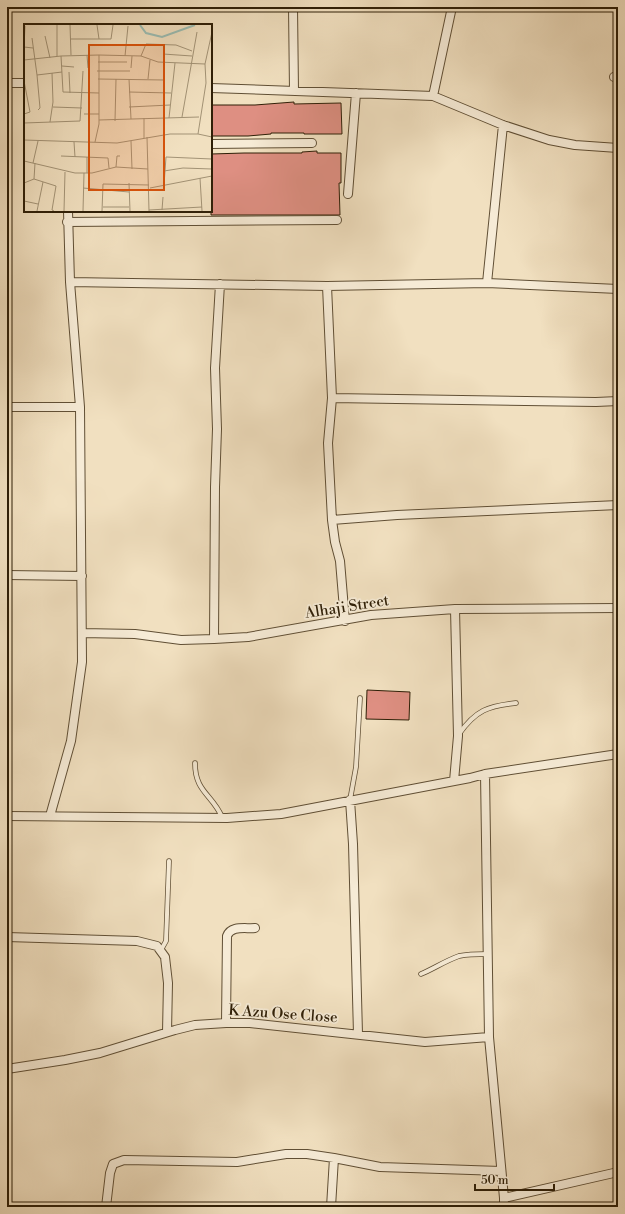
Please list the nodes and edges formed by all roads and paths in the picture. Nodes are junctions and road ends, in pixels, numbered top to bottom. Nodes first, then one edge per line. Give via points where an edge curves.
1 (293, 7) edge
2 (452, 7) edge
3 (7, 83) edge
4 (24, 83) edge
5 (212, 88) edge
6 (294, 91) junction
7 (356, 93) junction
8 (433, 96) junction
9 (503, 124) junction
10 (312, 143) dead end
11 (212, 144) edge
12 (618, 148) edge
13 (348, 194) dead end
14 (68, 212) edge
15 (337, 220) dead end
16 (67, 222) junction
17 (70, 282) junction
18 (487, 283) junction
19 (220, 284) junction
20 (327, 286) junction
21 (618, 289) edge
22 (332, 398) junction
23 (618, 401) edge
24 (80, 406) junction
25 (7, 407) edge
26 (618, 505) edge
27 (332, 520) junction
28 (7, 575) edge
29 (82, 576) junction
30 (455, 608) junction
31 (618, 608) edge
32 (345, 620) junction
33 (82, 632) junction
34 (214, 639) junction
35 (360, 698) dead end
36 (516, 704) dead end
37 (458, 736) junction
38 (618, 754) edge
39 (195, 763) dead end
40 (485, 774) junction
41 (454, 781) junction
42 (350, 800) junction
43 (7, 816) edge
44 (50, 816) junction
45 (222, 818) junction
46 (168, 861) dead end
47 (255, 928) dead end
48 (7, 937) edge
49 (160, 951) junction
50 (488, 954) junction
51 (420, 974) dead end
52 (226, 1023) junction
53 (167, 1032) junction
54 (358, 1034) junction
55 (489, 1037) junction
56 (7, 1069) edge
57 (334, 1158) junction
58 (501, 1171) junction
59 (618, 1172) edge
60 (504, 1198) junction
61 (106, 1207) edge
62 (331, 1207) edge
63 (504, 1207) edge

1 - 6 street
2 - 8 street
3 - 4 street
5 - 6 street
6 - 7 street
7 - 8 street
7 - 13 street
8 - 9 street
9 - 12 street via 549,140
9 - 18 street
10 - 11 street
14 - 16 street
15 - 16 street
16 - 17 street
17 - 19 street
17 - 24 street
18 - 20 street
18 - 21 street
19 - 20 street
19 - 34 street via 215,368 217,429
20 - 22 street
22 - 23 street
22 - 27 street via 328,443
24 - 25 street
24 - 29 street
26 - 27 street
27 - 32 street via 340,561
28 - 29 street
29 - 33 street
30 - 31 street, Alhaji Street
30 - 32 street, Alhaji Street via 371,615
30 - 37 street
32 - 34 street, Alhaji Street via 248,637
33 - 34 street, Alhaji Street via 135,634 181,640
33 - 44 street via 82,662 71,741
35 - 42 lane via 356,767
36 - 37 lane via 481,711 467,723
37 - 41 street
38 - 40 street
39 - 45 lane via 198,783 218,808
40 - 41 street
40 - 50 street
41 - 42 street
42 - 45 street via 281,814
42 - 54 street
43 - 44 street
44 - 45 street
46 - 49 lane via 166,941
47 - 52 street via 233,929 228,932
48 - 49 street via 137,941 157,946
49 - 53 street via 165,957 168,983
50 - 51 lane via 460,956
50 - 55 street
52 - 53 street, K Azu Ose Close via 195,1025
52 - 54 street, K Azu Ose Close
53 - 56 street, K Azu Ose Close via 100,1053
54 - 55 street, K Azu Ose Close via 425,1042
55 - 58 street
57 - 58 street via 380,1167
57 - 61 street via 286,1154 237,1162 124,1160 113,1164
57 - 62 street
58 - 60 street
59 - 60 street
60 - 63 street

